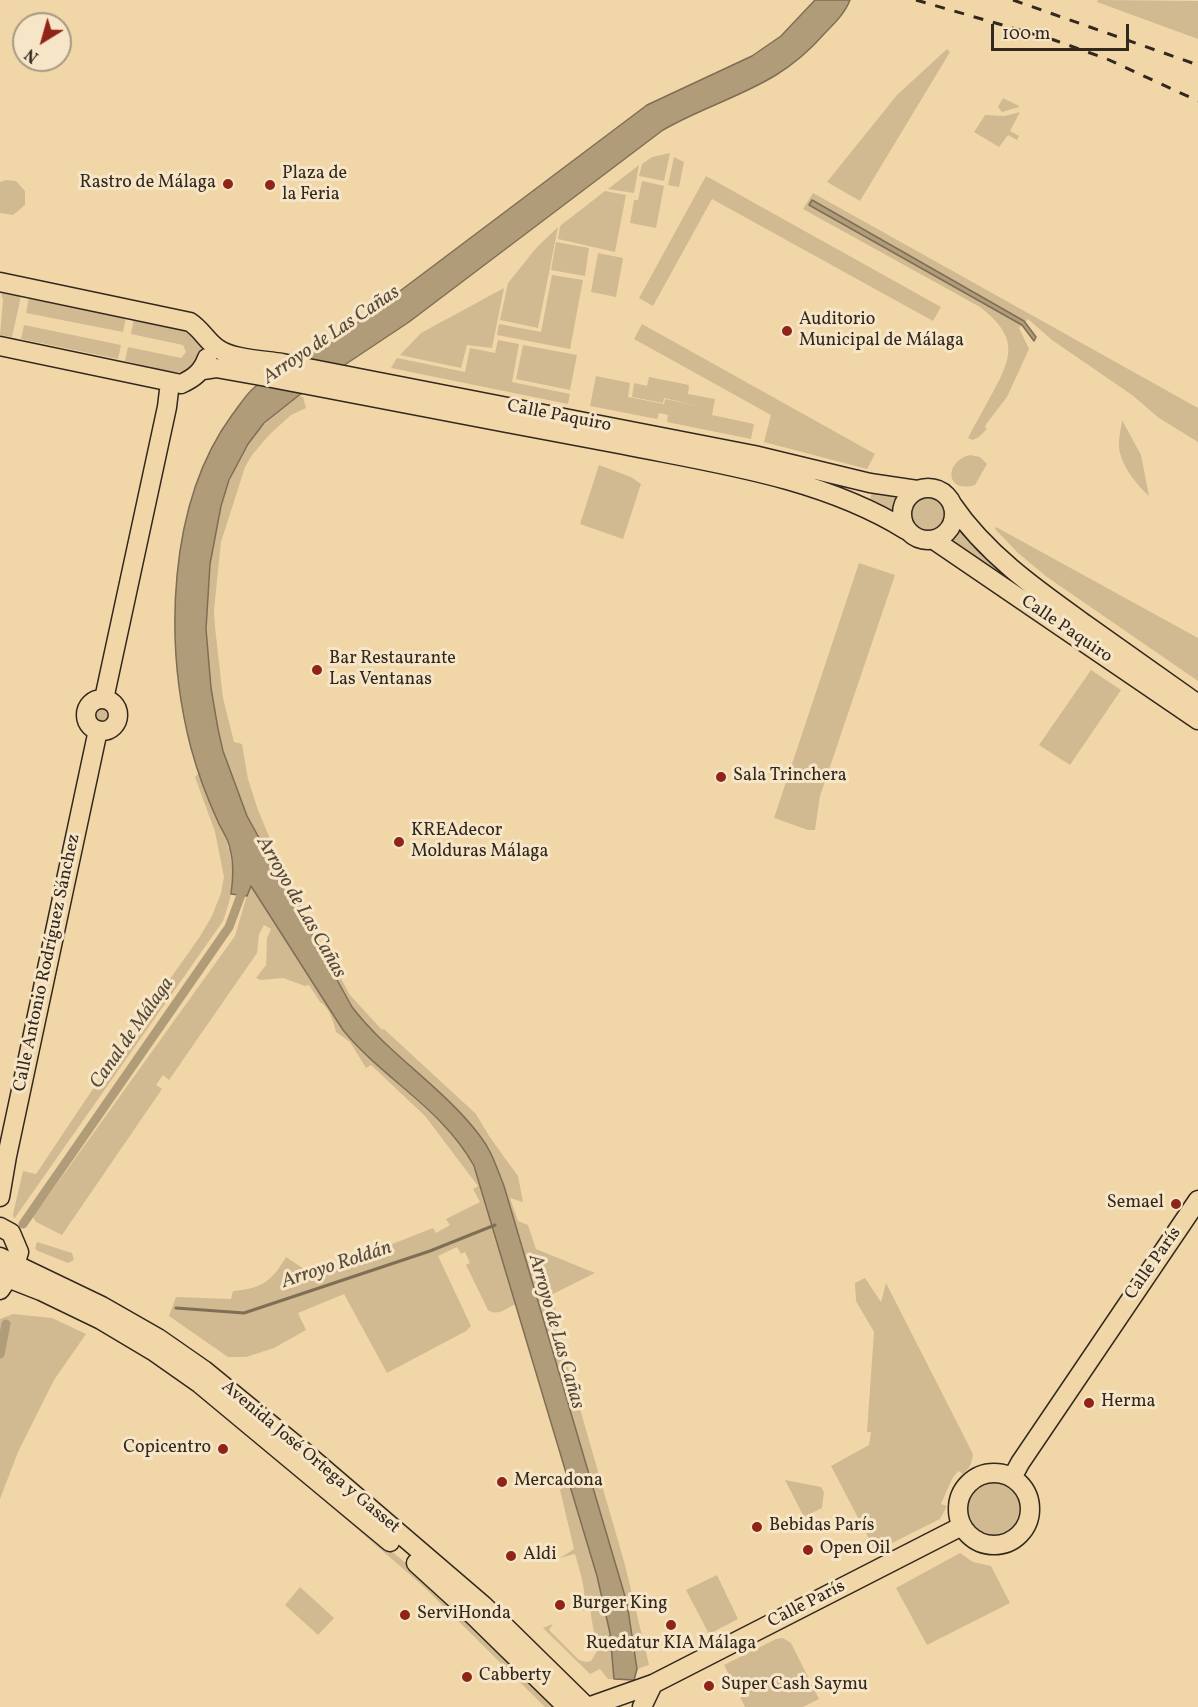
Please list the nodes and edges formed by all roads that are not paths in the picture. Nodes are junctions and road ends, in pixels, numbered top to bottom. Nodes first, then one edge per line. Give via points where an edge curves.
1 (0, 282) edge
2 (207, 336) junction
3 (0, 346) edge
4 (203, 370) junction
5 (170, 382) junction
6 (917, 489) junction
7 (952, 504) junction
8 (906, 530) junction
9 (934, 540) junction
10 (1198, 704) edge
11 (1198, 720) edge
12 (0, 1197) edge
13 (1198, 1200) edge
14 (0, 1227) edge
15 (5, 1273) edge
16 (1012, 1478) junction
17 (962, 1526) junction
18 (653, 1684) junction
19 (593, 1705) edge
20 (567, 1707) edge
21 (629, 1707) edge
22 (642, 1707) edge

1 - 2 main road, Calle Paquiro via 190,322
2 - 4 main road via 209,353
2 - 6 main road, Calle Paquiro via 226,354 754,454 870,483
3 - 5 main road
4 - 5 main road via 181,384
4 - 8 main road, Calle Paquiro via 216,368 261,376 755,472 840,496
5 - 12 main road, Calle Antonio Rodríguez Sánchez via 104,699 90,703 86,712 89,724 98,730
6 - 7 main road via 939,490
6 - 8 main road via 902,507
7 - 9 main road via 949,530
7 - 10 main road, Calle Paquiro via 981,540 1020,577
8 - 9 main road via 918,539
9 - 11 main road, Calle Paquiro
13 - 16 main road, Calle París
14 - 15 main road via 11,1233 19,1252
15 - 19 main road, Avenida José Ortega y Gasset via 102,1306 204,1370 483,1605
15 - 20 main road, Avenida José Ortega y Gasset via 101,1320 200,1384 411,1558
16 - 17 main road via 988,1473 968,1484 958,1504
16 - 17 main road via 1027,1494 1030,1505 1030,1516 1021,1534 1003,1545 993,1546 969,1536
17 - 18 main road, Calle París
18 - 19 main road, Calle París
18 - 22 main road
19 - 21 main road via 620,1702

